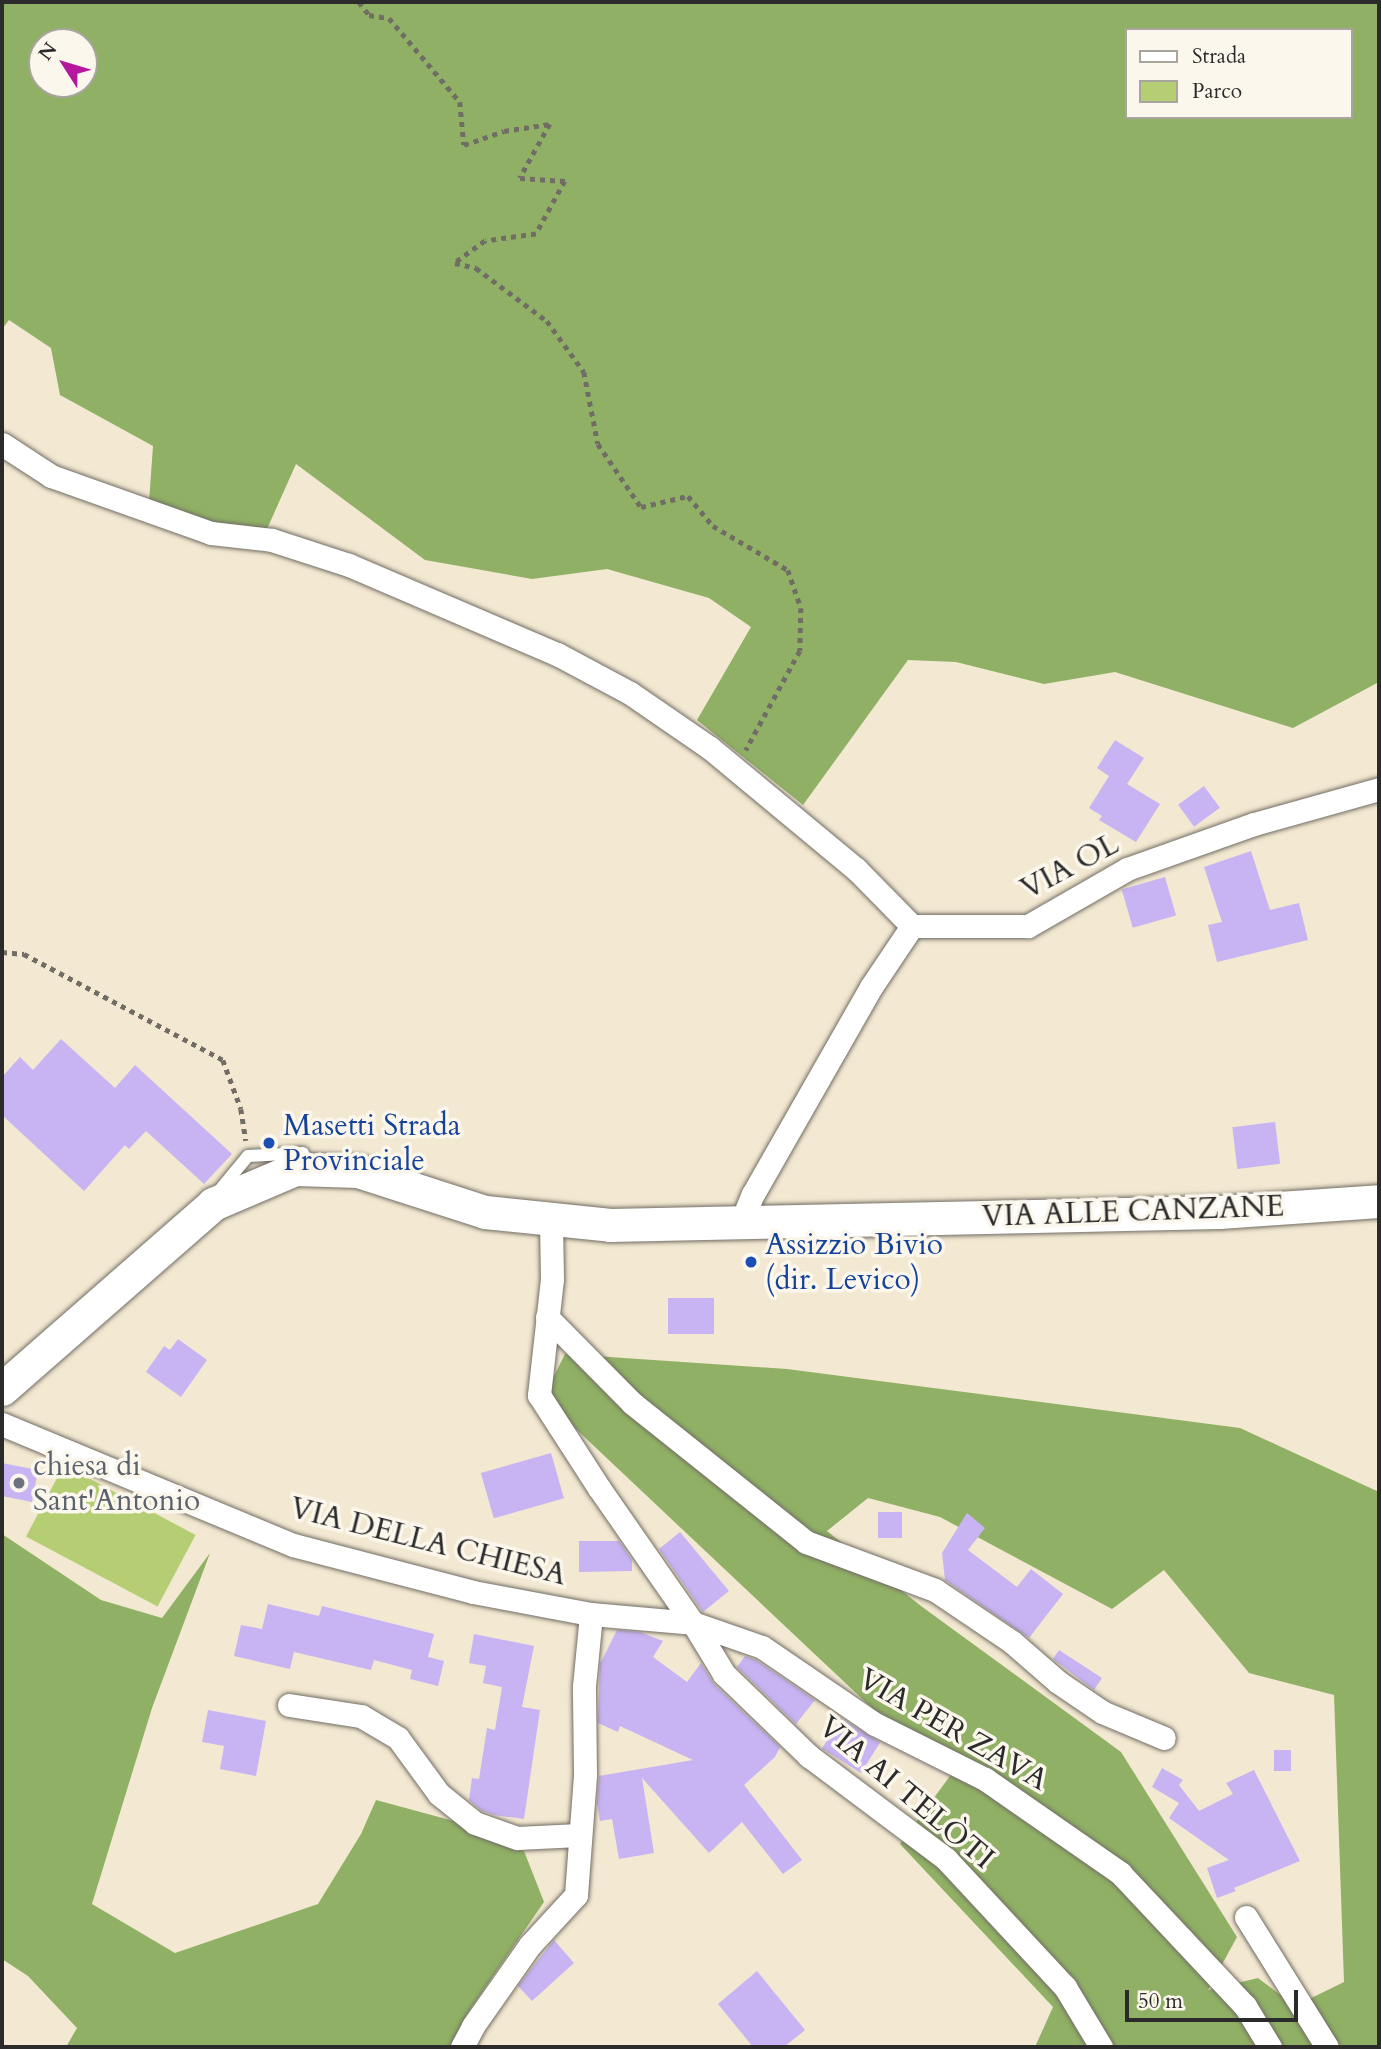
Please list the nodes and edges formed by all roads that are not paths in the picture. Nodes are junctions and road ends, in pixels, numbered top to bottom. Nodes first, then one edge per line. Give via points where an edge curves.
1 (2, 444) edge
2 (1379, 789) edge
3 (912, 926) junction
4 (358, 1171) junction
5 (1379, 1200) edge
6 (213, 1204) junction
7 (551, 1221) junction
8 (741, 1223) junction
9 (547, 1317) junction
10 (2, 1389) edge
11 (2, 1424) edge
12 (591, 1614) junction
13 (693, 1623) junction
14 (289, 1705) dead end
15 (1164, 1738) dead end
16 (579, 1835) junction
17 (1246, 1917) dead end
18 (462, 2047) edge
19 (1101, 2047) edge
20 (1270, 2047) edge
21 (1327, 2047) edge

1 - 3 street via 51,476 211,533 272,540 349,565 557,654 630,693 710,747 856,869
2 - 3 street, VIA OL via 1254,824 1128,869 1028,926
3 - 8 street via 871,988
4 - 6 main road, VIA ALLE CANZANE via 295,1170
4 - 6 lane via 317,1155 248,1156 220,1187
4 - 7 main road, VIA ALLE CANZANE via 485,1212
5 - 8 main road, VIA ALLE CANZANE via 1219,1212
6 - 10 main road, VIA ALLE CANZANE
7 - 8 main road, VIA ALLE CANZANE via 610,1226
7 - 9 street, VIA AI TELÒTI
9 - 13 street, VIA AI TELÒTI via 539,1395
9 - 15 street via 632,1403 806,1542 934,1590 1012,1642 1102,1712
11 - 12 street, VIA DELLA CHIESA via 293,1545 473,1592
12 - 13 street, VIA DELLA CHIESA
12 - 16 street
13 - 19 street, VIA AI TELÒTI via 724,1674 810,1756 946,1858 1065,1987
13 - 20 street, VIA PER ZAVA via 762,1647 875,1724 985,1779 1120,1873 1245,2006
14 - 16 street via 361,1716 398,1738 439,1794 475,1823 517,1838
16 - 18 street via 576,1895 530,1945
17 - 21 street

